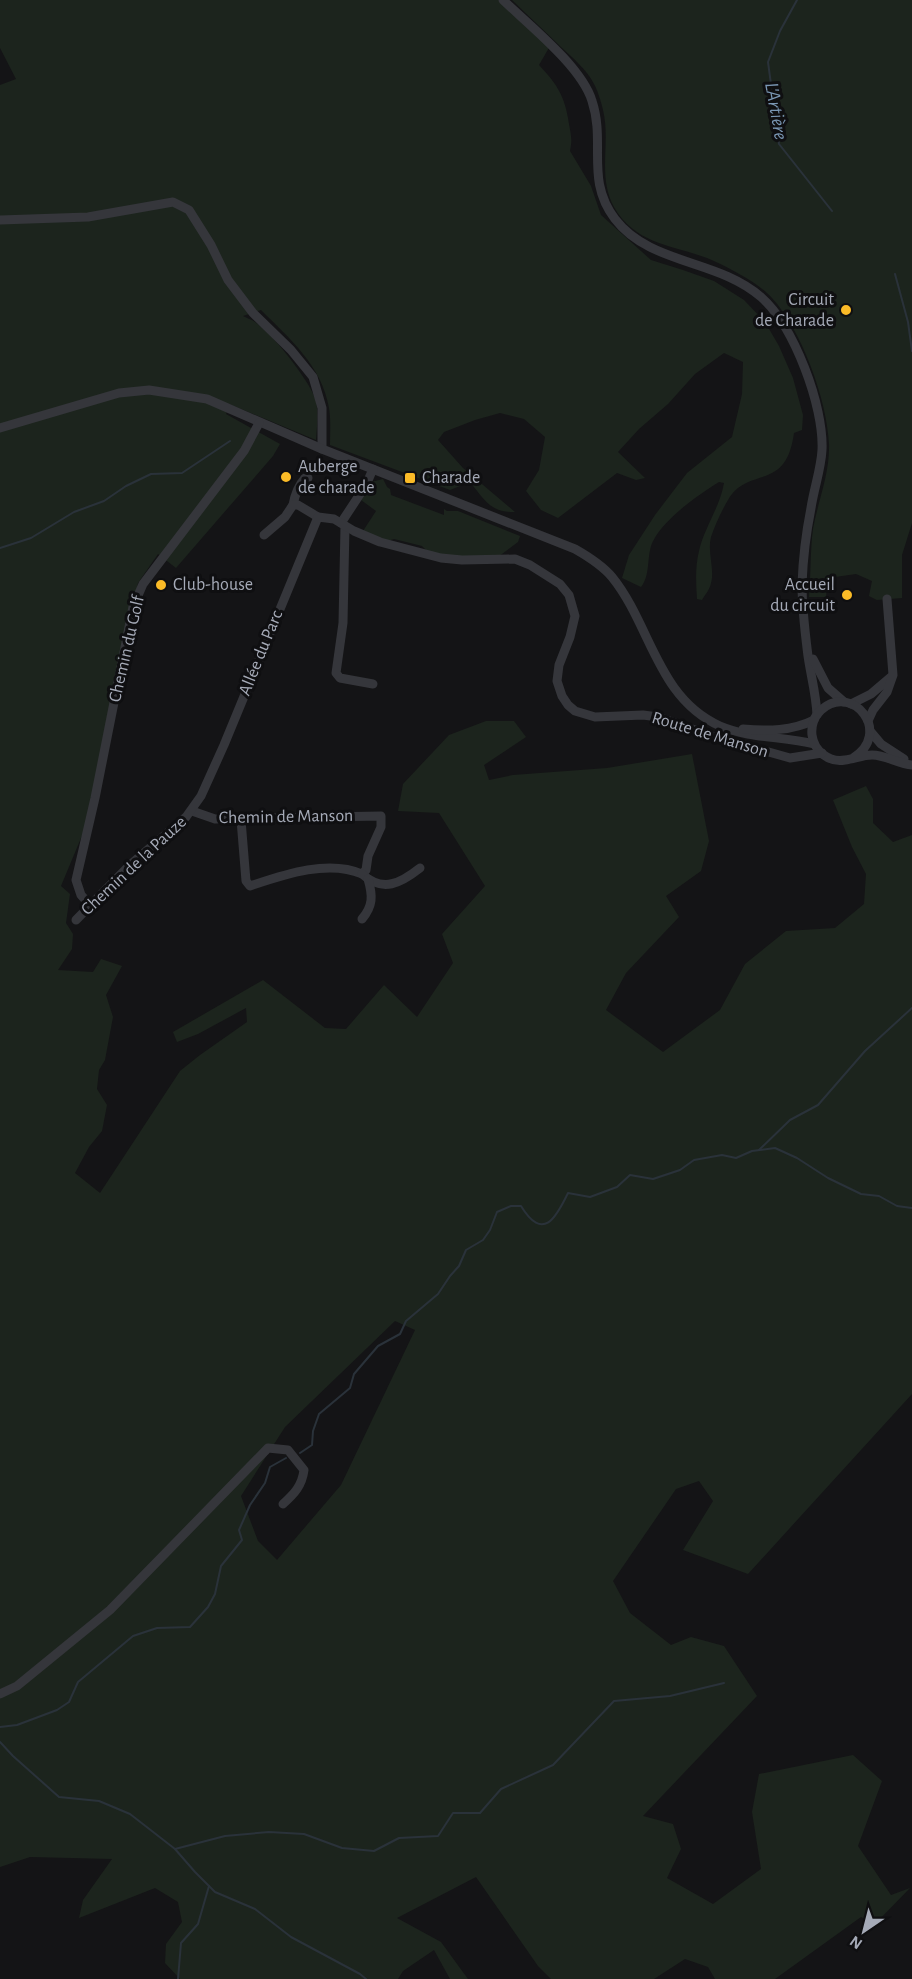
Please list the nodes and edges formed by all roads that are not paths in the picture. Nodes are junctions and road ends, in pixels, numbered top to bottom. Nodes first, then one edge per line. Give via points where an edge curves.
1 (503, 0) edge
2 (0, 220) edge
3 (259, 423) junction
4 (0, 428) edge
5 (322, 449) junction
6 (373, 469) junction
7 (308, 478) dead end
8 (294, 505) junction
9 (318, 517) junction
10 (343, 524) junction
11 (264, 535) dead end
12 (887, 599) dead end
13 (806, 635) junction
14 (893, 675) junction
15 (373, 684) dead end
16 (848, 703) junction
17 (815, 717) junction
18 (869, 726) junction
19 (733, 731) junction
20 (814, 744) junction
21 (822, 753) junction
22 (853, 758) junction
23 (912, 764) edge
24 (192, 811) junction
25 (241, 820) junction
26 (420, 868) dead end
27 (365, 877) junction
28 (90, 905) junction
29 (362, 919) dead end
30 (76, 920) dead end
31 (283, 1504) dead end
32 (0, 1694) edge

1 - 13 street via 575,70 589,92 597,126 598,180 616,221 647,246 718,272 751,290 776,313 796,348 816,407 822,442 803,561
2 - 5 street via 88,217 173,202 189,210 228,280 313,377 322,408
3 - 4 street via 207,399 149,390 119,393
3 - 5 street
3 - 28 street, Chemin du Golf via 237,460 143,584 133,607 76,880
5 - 6 street
6 - 10 street
6 - 19 street via 565,544 603,567 631,608 672,686 699,714
7 - 8 street via 294,496
8 - 9 street
8 - 11 street
9 - 10 street
9 - 24 street, Allée du Parc via 224,745
10 - 15 street via 343,622 336,673 340,678
10 - 21 street, Route de Manson via 380,542 441,558 515,559 560,584 569,595 575,616 557,681 562,696 575,711 595,717 658,717 794,758
12 - 14 street
13 - 16 street via 828,688
13 - 17 street via 816,693
14 - 16 street via 871,694
14 - 18 street via 887,692 873,710
16 - 17 street via 833,703
16 - 18 street via 863,712
17 - 19 street via 786,729
17 - 20 street
18 - 22 street via 868,744
18 - 23 street via 881,744
19 - 20 street
20 - 21 street
21 - 22 street via 837,760
22 - 23 street via 871,755
24 - 25 street, Chemin de Manson via 215,819
24 - 28 street, Chemin de la Pauze
25 - 27 street via 246,881 250,886 293,872 328,869 354,870
25 - 27 street, Chemin de Manson via 381,816
26 - 27 street via 395,884 383,885
27 - 29 street via 372,893 370,910
28 - 30 street, Chemin de la Pauze
31 - 32 street via 303,1481 304,1470 288,1450 268,1448 110,1610 17,1686

